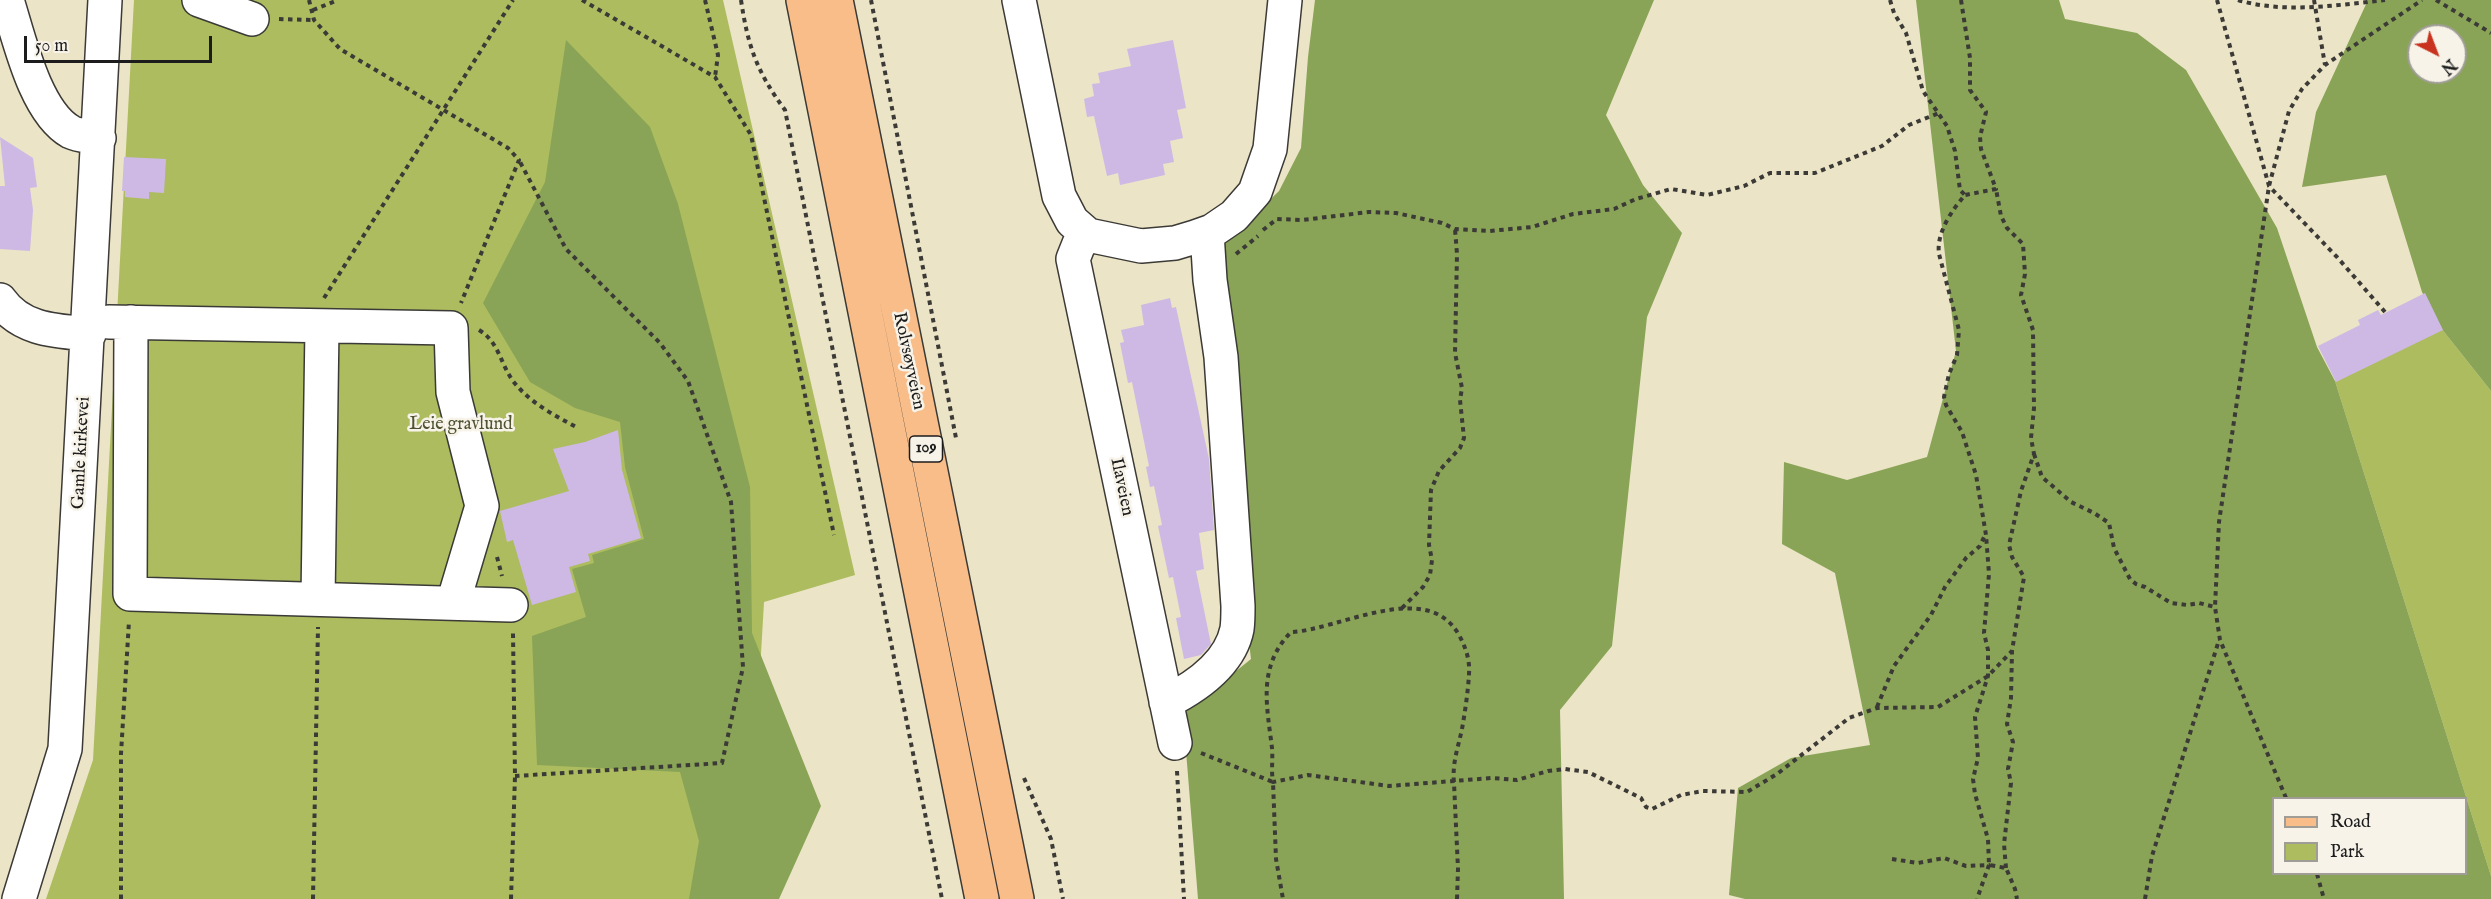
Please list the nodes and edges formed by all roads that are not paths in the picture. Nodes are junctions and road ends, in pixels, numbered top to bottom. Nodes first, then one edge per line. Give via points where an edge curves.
1 (7, 0) edge
2 (105, 0) edge
3 (199, 0) edge
4 (802, 0) edge
5 (836, 0) edge
6 (1019, 0) edge
7 (1285, 0) edge
8 (252, 19) road end
9 (99, 138) junction
10 (1207, 233) junction
11 (1088, 235) junction
12 (0, 300) edge
13 (131, 322) junction
14 (314, 327) junction
15 (89, 328) junction
16 (318, 599) junction
17 (453, 603) junction
18 (511, 605) road end
19 (1166, 702) junction
20 (1175, 743) road end
21 (19, 899) edge
22 (982, 899) edge
23 (1017, 899) edge

1 - 9 street via 32,80 57,122 73,133
2 - 9 street, Gamle kirkevei
3 - 8 street
4 - 22 main road, Rolvsøyveien / 109
5 - 23 main road, Rolvsøyveien / 109
6 - 11 street via 1059,196 1072,221
7 - 10 street via 1270,148 1263,170 1245,206
9 - 15 street, Gamle kirkevei
10 - 11 street via 1175,243 1141,246
10 - 19 street via 1221,357 1237,631 1221,663 1184,693
11 - 19 street, Ilaveien via 1073,259
12 - 15 street via 14,317 29,324
13 - 14 street
13 - 15 street
13 - 16 street via 130,594
14 - 16 street
14 - 17 street via 451,328 453,392 482,506
15 - 21 street, Gamle kirkevei via 65,749
16 - 17 street
17 - 18 street
19 - 20 street, Ilaveien

